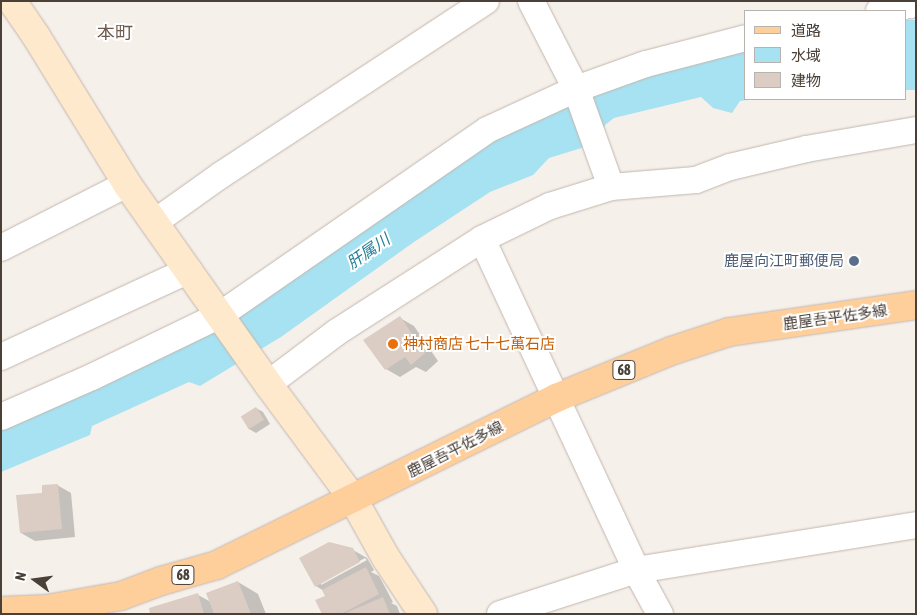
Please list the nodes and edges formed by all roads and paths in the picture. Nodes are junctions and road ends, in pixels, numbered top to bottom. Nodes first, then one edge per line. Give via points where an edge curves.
1 (12, 1) edge
2 (486, 1) edge
3 (531, 1) edge
4 (916, 4) edge
5 (884, 10) edge
6 (744, 39) edge
7 (577, 96) junction
8 (916, 130) edge
9 (127, 184) junction
10 (611, 187) junction
11 (156, 222) junction
12 (482, 238) junction
13 (1, 248) edge
14 (189, 270) junction
15 (916, 305) edge
16 (220, 315) junction
17 (1, 357) edge
18 (268, 384) junction
19 (556, 398) junction
20 (1, 417) edge
21 (354, 499) junction
22 (916, 525) edge
23 (636, 570) junction
24 (1, 611) edge
25 (423, 614) edge
26 (500, 614) edge
27 (660, 614) edge

1 - 9 street
2 - 11 street via 220,175
3 - 7 street
4 - 5 street
6 - 7 street via 646,64
7 - 10 street
7 - 16 street via 487,130
8 - 10 street via 806,149 730,167 696,180
9 - 11 street
9 - 13 street
10 - 12 street via 550,206
11 - 14 street
12 - 18 street via 336,332
12 - 19 street
14 - 16 street
14 - 17 street
15 - 19 main road, 鹿屋吾平佐多線 / 68 via 729,332 671,351
16 - 18 street
16 - 20 street via 92,378
18 - 21 street
19 - 21 main road, 鹿屋吾平佐多線 / 68
19 - 23 street
21 - 24 main road, 鹿屋吾平佐多線 / 68 via 217,566 121,596 47,609
21 - 25 street via 386,558
22 - 23 street
23 - 26 street
23 - 27 street

